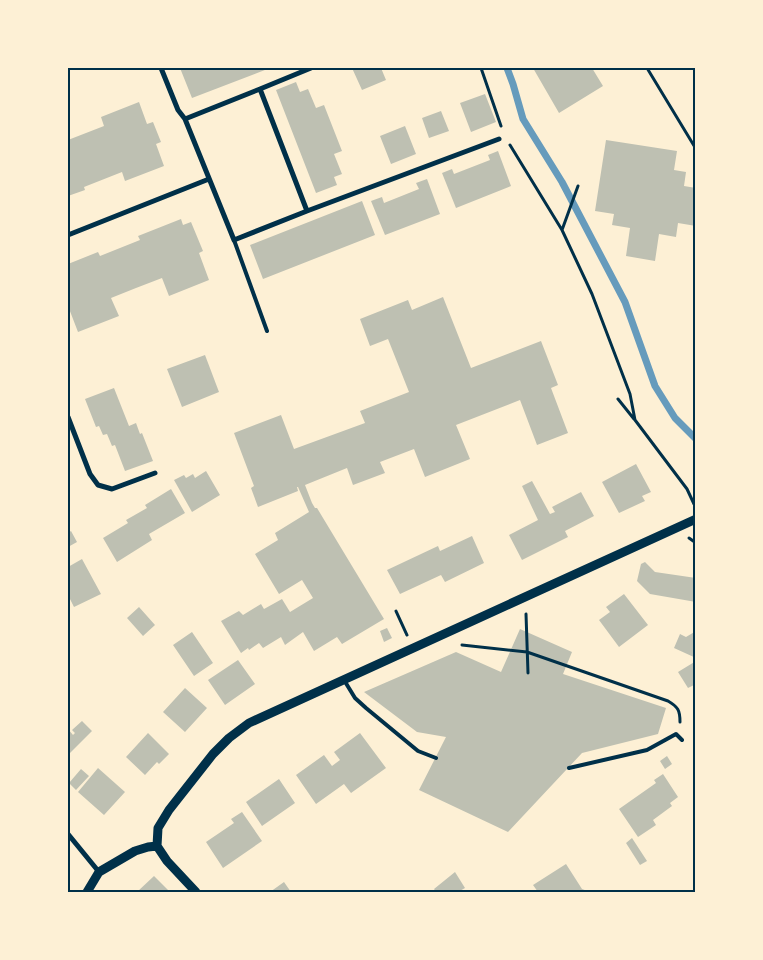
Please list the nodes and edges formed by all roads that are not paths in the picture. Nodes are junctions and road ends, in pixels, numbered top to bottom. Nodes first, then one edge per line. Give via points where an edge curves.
1 (162, 68) edge
2 (312, 68) edge
3 (260, 89) junction
4 (186, 119) junction
5 (499, 139) dead end
6 (209, 179) junction
7 (307, 211) junction
8 (68, 235) edge
9 (234, 240) junction
10 (266, 331) dead end
11 (68, 416) edge
12 (155, 473) dead end
13 (696, 518) edge
14 (344, 680) junction
15 (682, 740) dead end
16 (436, 758) dead end
17 (569, 768) dead end
18 (68, 834) edge
19 (157, 846) junction
20 (99, 872) junction
21 (87, 892) edge
22 (196, 892) edge

1 - 4 street via 178,110
2 - 3 street
3 - 4 street
3 - 7 street
4 - 6 street
5 - 7 street
6 - 8 street
6 - 9 street
7 - 9 street
9 - 10 lane
11 - 12 street via 90,474 98,485 112,489
13 - 14 street
14 - 16 lane via 366,708 418,751
14 - 19 street via 250,723 229,738 169,810 158,828
15 - 17 lane via 679,735 672,735 647,750
18 - 20 street
19 - 20 street via 134,851
19 - 22 street
20 - 21 street

